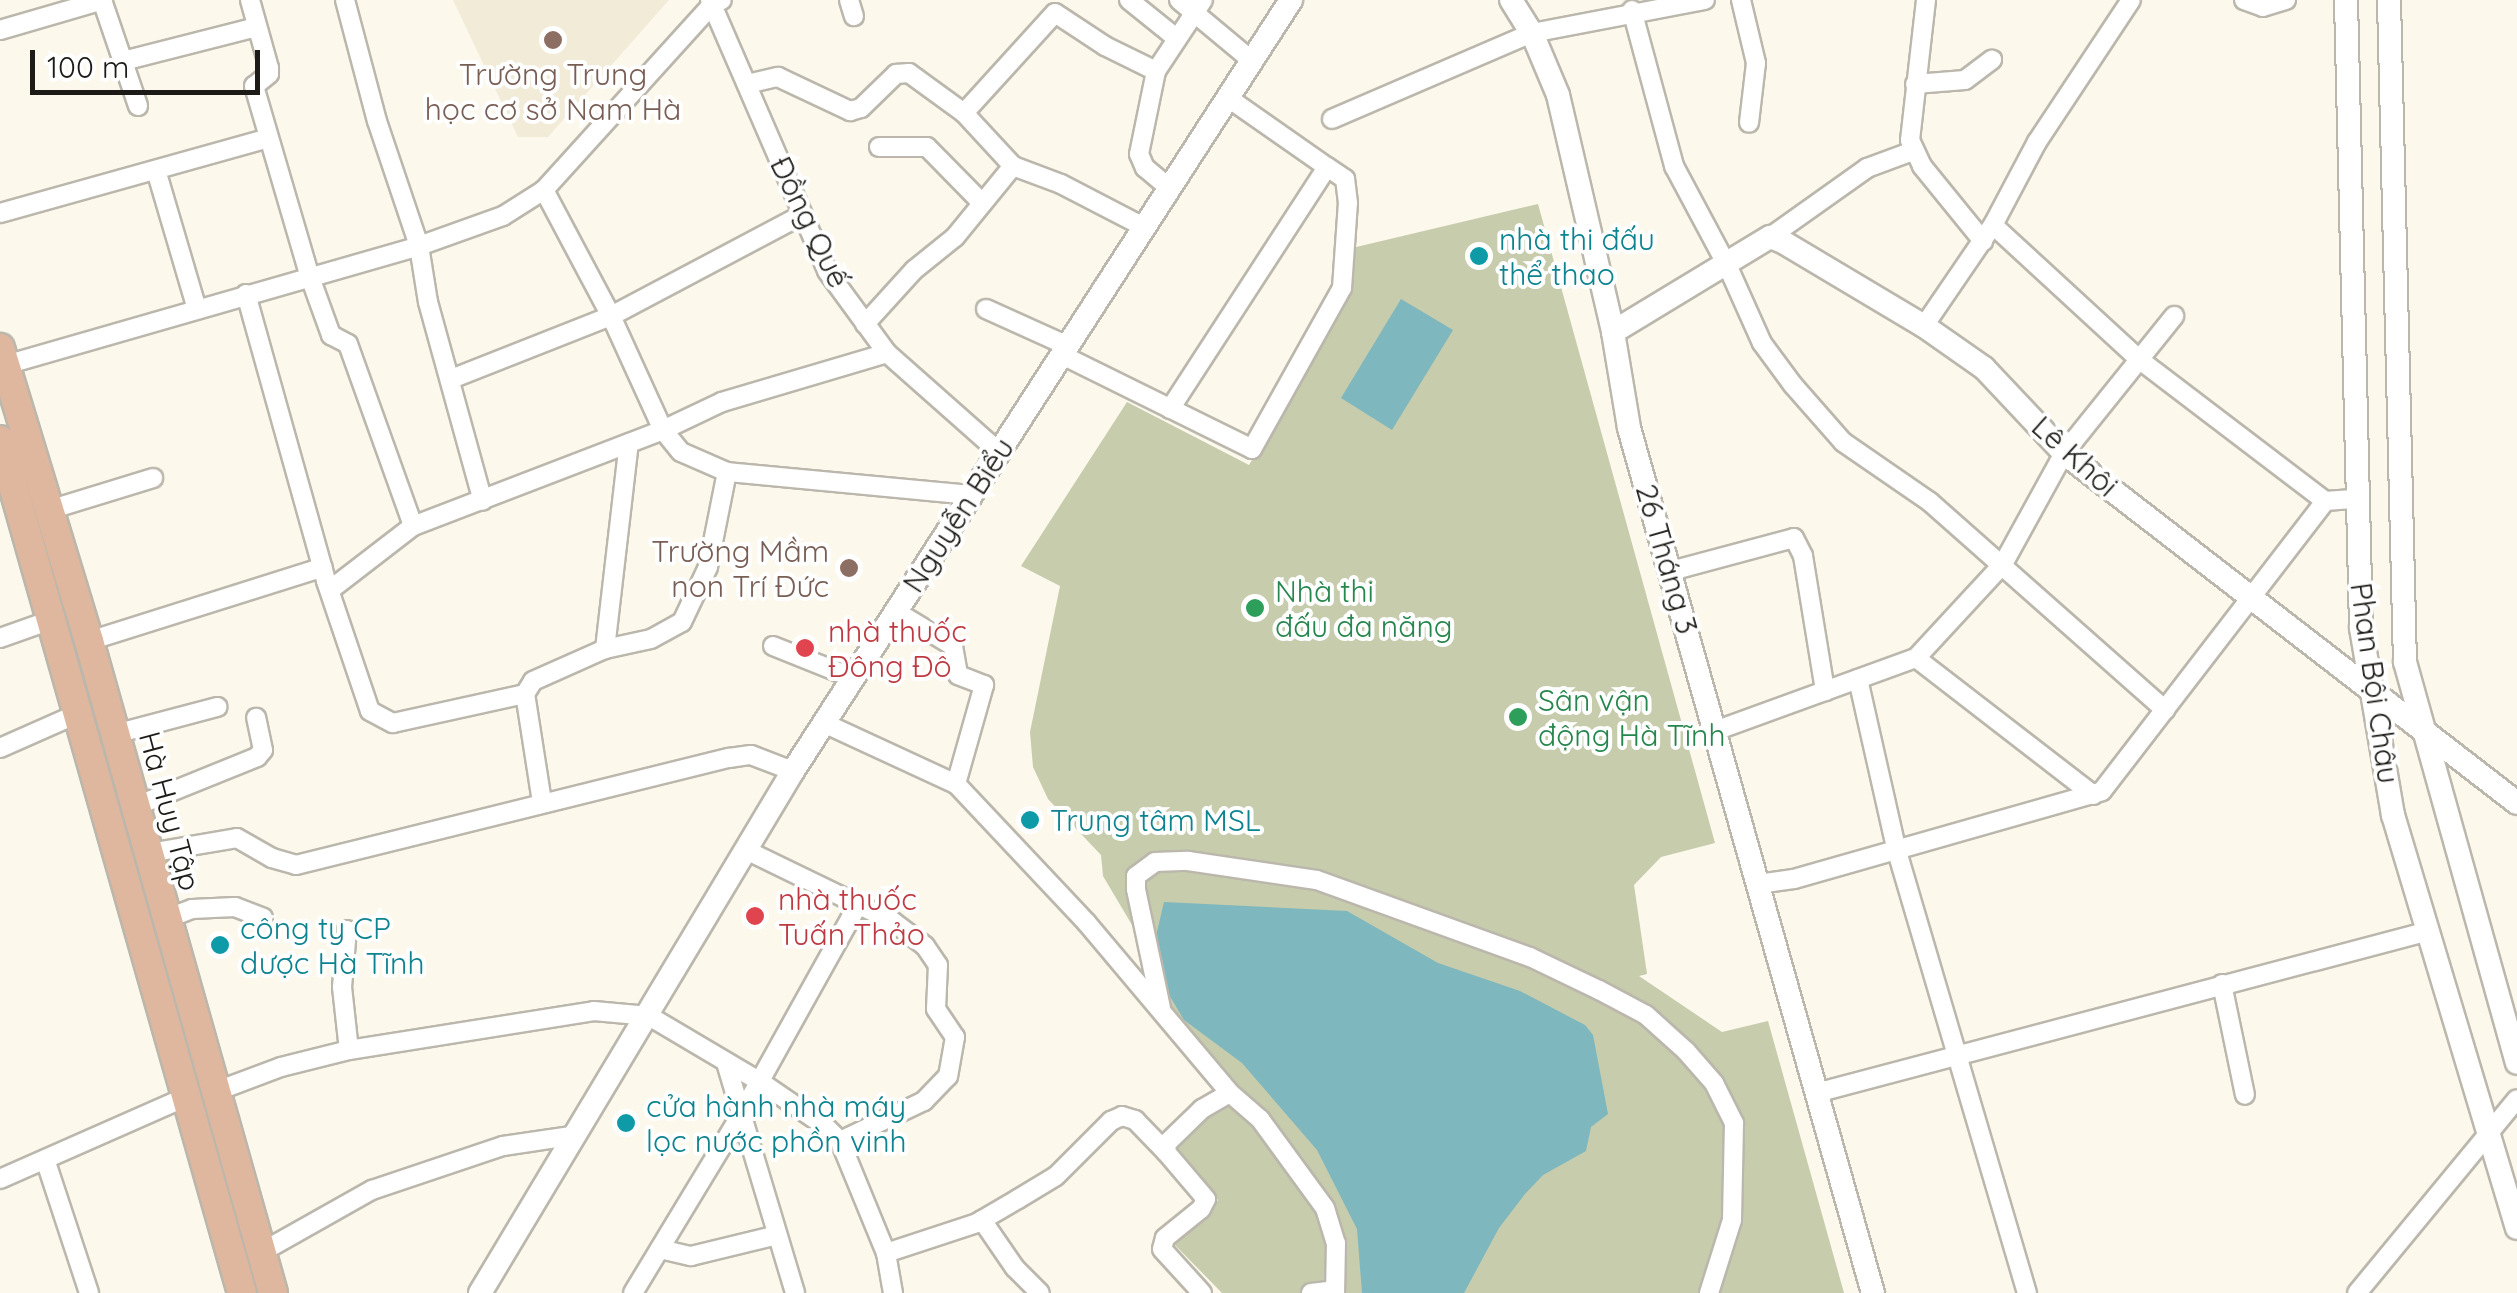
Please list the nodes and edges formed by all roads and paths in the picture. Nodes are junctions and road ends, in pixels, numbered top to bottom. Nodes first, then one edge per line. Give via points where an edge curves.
1 (102, 0) edge
2 (250, 0) edge
3 (344, 0) edge
4 (1130, 0) edge
5 (1291, 0) edge
6 (1511, 0) edge
7 (1705, 0) edge
8 (1741, 0) edge
9 (1926, 0) edge
10 (2131, 0) edge
11 (2244, 0) edge
12 (2286, 0) edge
13 (2346, 0) edge
14 (2389, 0) edge
15 (715, 2) edge
16 (1667, 4) edge
17 (1191, 5) edge
18 (1632, 10) junction
19 (256, 26) junction
20 (0, 30) edge
21 (1532, 32) junction
22 (1175, 37) junction
23 (1252, 60) junction
24 (1992, 60) dead end
25 (123, 61) junction
26 (1156, 71) junction
27 (747, 84) junction
28 (1915, 84) junction
29 (1227, 98) junction
30 (138, 106) dead end
31 (964, 113) junction
32 (1332, 119) dead end
33 (1749, 123) dead end
34 (268, 138) junction
35 (878, 147) dead end
36 (1913, 151) junction
37 (1013, 166) junction
38 (1328, 168) junction
39 (156, 170) junction
40 (1168, 187) junction
41 (544, 190) junction
42 (982, 204) junction
43 (0, 213) edge
44 (802, 214) junction
45 (1142, 226) junction
46 (1988, 233) junction
47 (1770, 238) junction
48 (419, 246) junction
49 (1728, 267) junction
50 (310, 277) junction
51 (246, 294) junction
52 (198, 309) junction
53 (986, 309) dead end
54 (611, 316) junction
55 (2174, 316) dead end
56 (865, 324) junction
57 (1924, 326) junction
58 (1614, 332) junction
59 (1065, 351) junction
60 (887, 353) junction
61 (2140, 360) junction
62 (2, 361) edge
63 (452, 379) junction
64 (1170, 409) junction
65 (662, 430) junction
66 (0, 440) edge
67 (629, 443) junction
68 (1000, 453) junction
69 (2064, 453) junction
70 (726, 472) junction
71 (154, 478) dead end
72 (5, 480) edge
73 (970, 495) junction
74 (2357, 499) junction
75 (483, 501) junction
76 (2325, 501) junction
77 (49, 510) junction
78 (412, 526) junction
79 (2003, 564) junction
80 (323, 567) junction
81 (1671, 571) junction
82 (330, 590) junction
83 (2248, 596) junction
84 (896, 611) junction
85 (50, 620) junction
86 (0, 638) edge
87 (89, 640) junction
88 (774, 646) dead end
89 (606, 649) junction
90 (1916, 658) junction
91 (853, 678) junction
92 (1858, 679) junction
93 (1825, 691) junction
94 (525, 694) junction
95 (2373, 694) junction
96 (216, 707) dead end
97 (2165, 710) junction
98 (79, 713) junction
99 (256, 718) dead end
100 (826, 724) junction
101 (1715, 730) junction
102 (2424, 732) junction
103 (116, 734) junction
104 (0, 748) edge
105 (792, 771) junction
106 (956, 784) junction
107 (2093, 795) junction
108 (542, 802) junction
109 (2517, 804) edge
110 (136, 806) junction
111 (1896, 848) junction
112 (748, 851) junction
113 (149, 853) junction
114 (1758, 884) junction
115 (859, 903) junction
116 (264, 918) dead end
117 (166, 919) junction
118 (347, 930) dead end
119 (2425, 932) junction
120 (2222, 984) junction
121 (1161, 1008) junction
122 (649, 1016) junction
123 (349, 1050) junction
124 (1956, 1056) junction
125 (2517, 1064) edge
126 (727, 1066) junction
127 (759, 1082) junction
128 (217, 1092) junction
129 (1230, 1093) junction
130 (1816, 1093) junction
131 (2245, 1095) dead end
132 (184, 1098) junction
133 (2517, 1099) edge
134 (742, 1113) junction
135 (2491, 1134) junction
136 (571, 1136) junction
137 (840, 1142) junction
138 (1166, 1152) junction
139 (46, 1162) junction
140 (0, 1178) edge
141 (982, 1220) junction
142 (2517, 1228) edge
143 (778, 1235) junction
144 (660, 1248) junction
145 (260, 1253) junction
146 (886, 1253) junction
147 (1335, 1292) edge
148 (89, 1293) edge
149 (242, 1293) edge
150 (274, 1293) edge
151 (480, 1293) edge
152 (633, 1293) edge
153 (795, 1293) edge
154 (893, 1293) edge
155 (1040, 1293) edge
156 (1202, 1293) edge
157 (1311, 1293) edge
158 (1710, 1293) edge
159 (1874, 1293) edge
160 (2028, 1293) edge
161 (2357, 1293) edge

1 - 20 street
1 - 25 street
2 - 19 street
3 - 48 street
4 - 22 street
5 - 23 street, Nguyễn Biểu
6 - 21 street, 26 Tháng 3
7 - 16 street
8 - 33 street via 1756,63
9 - 28 street
10 - 46 street via 2037,142
11 - 12 street via 2264,8
13 - 74 street, Phan Bội Châu
14 - 102 street, Phan Bội Châu via 2404,662
15 - 27 street, Đồng Quế
15 - 41 street
16 - 18 street
17 - 22 street
17 - 23 street
18 - 21 street
18 - 49 street via 1674,166
19 - 25 street
19 - 34 street via 269,68 254,86
21 - 32 street
21 - 58 street, 26 Tháng 3 via 1558,96
22 - 26 street
23 - 29 street, Nguyễn Biểu
24 - 28 street via 1965,80
25 - 30 street
26 - 31 street via 1055,13
26 - 40 street via 1139,154
27 - 31 street via 778,77 850,110 861,108 896,74 910,73
27 - 44 street, Đồng Quế
28 - 36 street
29 - 38 street
29 - 40 street, Nguyễn Biểu
31 - 37 street
34 - 39 street
34 - 50 street
35 - 42 street via 926,146
36 - 46 street
36 - 47 street via 1867,168
37 - 42 street
37 - 45 street
38 - 64 street
38 - 64 street via 1345,178 1348,203 1342,288 1252,449
39 - 43 street
39 - 52 street
40 - 45 street, Nguyễn Biểu
41 - 48 street via 503,216
41 - 54 street
42 - 56 street
44 - 54 street
44 - 56 street, Đồng Quế via 827,271
45 - 59 street, Nguyễn Biểu
46 - 57 street
46 - 61 street
47 - 49 street
47 - 57 street, Lê Khôi
48 - 50 street
48 - 63 street
49 - 58 street
49 - 79 street via 1762,343 1843,442 1930,502
50 - 51 street
50 - 78 street via 332,336 348,344
51 - 52 street
51 - 80 street
52 - 62 street
53 - 59 street
54 - 63 street
54 - 65 street
55 - 61 street
56 - 60 street, Đồng Quế
57 - 69 street, Lê Khôi via 1984,368
58 - 81 street, 26 Tháng 3 via 1629,428
59 - 64 street
59 - 68 street, Nguyễn Biểu
60 - 65 street via 722,402
60 - 68 street, Đồng Quế
61 - 69 street
61 - 76 street
62 - 77 main road, Hà Huy Tập
63 - 75 street
65 - 67 street
65 - 70 street via 681,452
66 - 72 main road, Hà Huy Tập
67 - 75 street
67 - 89 street
68 - 73 street, Nguyễn Biểu
69 - 79 street
69 - 83 street, Lê Khôi
70 - 73 street
70 - 89 street via 708,567 682,622 650,639
71 - 77 street
72 - 85 main road, Hà Huy Tập
73 - 84 street, Nguyễn Biểu
74 - 76 street
74 - 95 street, Phan Bội Châu via 2361,628
75 - 78 street
76 - 83 street
77 - 87 main road, Hà Huy Tập
78 - 82 street
79 - 90 street
79 - 97 street
80 - 82 street
80 - 87 street
81 - 93 street via 1794,538 1803,556
81 - 101 street, 26 Tháng 3
82 - 94 street via 370,711 382,721
83 - 95 street, Lê Khôi
83 - 97 street
84 - 91 street, Nguyễn Biểu
84 - 106 street via 954,646 958,674 984,685
85 - 86 street
85 - 98 main road, Hà Huy Tập
87 - 103 main road, Hà Huy Tập
88 - 91 street
89 - 94 street via 532,681
90 - 92 street
90 - 107 street
91 - 100 street, Nguyễn Biểu
92 - 93 street
92 - 111 street
93 - 101 street
94 - 108 street
95 - 102 street, Lê Khôi
95 - 119 street, Phan Bội Châu via 2392,815
96 - 103 street
97 - 107 street
98 - 104 street
98 - 132 main road, Hà Huy Tập
99 - 110 street via 263,750 258,757
100 - 105 street, Nguyễn Biểu
100 - 106 street
101 - 114 street, 26 Tháng 3
102 - 109 street, Lê Khôi
102 - 125 street, Phan Bội Châu
103 - 110 main road, Hà Huy Tập
105 - 108 street via 751,755
105 - 112 street, Nguyễn Biểu
106 - 121 street
107 - 111 street
108 - 113 street via 296,865 237,838
110 - 113 main road, Hà Huy Tập
111 - 114 street
111 - 124 street
112 - 115 street
112 - 122 street, Nguyễn Biểu
113 - 117 main road, Hà Huy Tập
114 - 130 street, 26 Tháng 3
115 - 127 street
115 - 137 street via 926,946 938,965 936,1009 955,1036 956,1053 948,1076 924,1101
116 - 117 street via 235,907 192,909
117 - 128 main road, Hà Huy Tập
118 - 123 street via 342,987
119 - 120 street
119 - 135 street, Phan Bội Châu
120 - 124 street
120 - 131 street
121 - 129 street
121 - 158 street via 1136,889 1136,876 1155,862 1317,880 1530,957 1599,990 1646,1016 1686,1051 1714,1083 1734,1122 1732,1220
122 - 123 street via 594,1011
122 - 126 street
122 - 136 street, Nguyễn Biểu
123 - 128 street
124 - 130 street
124 - 160 street
126 - 127 street
126 - 134 street
127 - 134 street
127 - 137 street
128 - 145 main road, Hà Huy Tập
129 - 138 street via 1172,1135
129 - 147 street via 1260,1119 1325,1208 1336,1244
130 - 159 street, 26 Tháng 3
132 - 139 street
132 - 149 main road, Hà Huy Tập
133 - 135 street
134 - 143 street
134 - 144 street
135 - 142 street, Phan Bội Châu
135 - 161 street
136 - 145 street via 502,1146 403,1178
136 - 151 street, Nguyễn Biểu
137 - 146 street
138 - 141 street via 1135,1120 1122,1116 1056,1176
138 - 156 street via 1206,1200 1164,1238 1162,1250
139 - 140 street
139 - 148 street
141 - 146 street
141 - 155 street
143 - 144 street via 691,1256
143 - 153 street
144 - 152 street
145 - 150 main road, Hà Huy Tập
146 - 154 street
147 - 157 street

